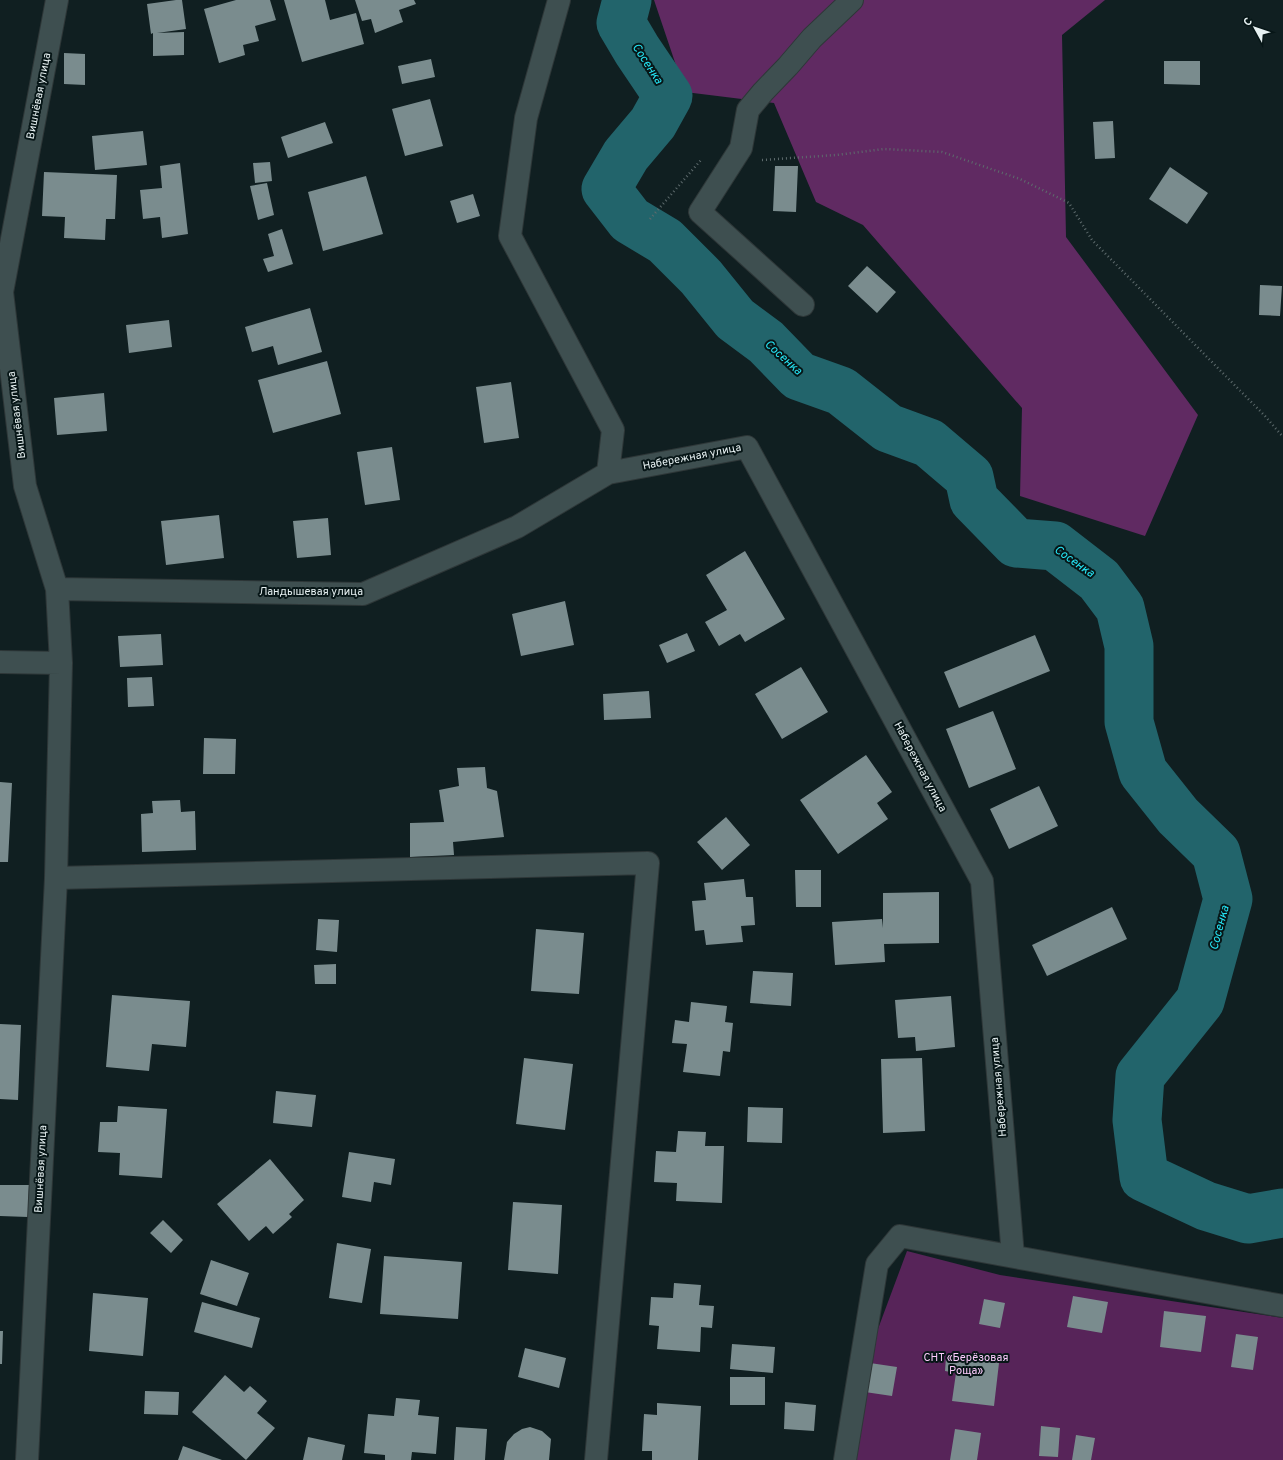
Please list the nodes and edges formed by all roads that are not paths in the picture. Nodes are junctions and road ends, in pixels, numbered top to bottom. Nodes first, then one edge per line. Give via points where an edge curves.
1 (57, 0) edge
2 (559, 0) edge
3 (852, 0) edge
4 (803, 305) dead end
5 (608, 473) junction
6 (57, 589) junction
7 (0, 662) edge
8 (61, 663) junction
9 (56, 878) junction
10 (1013, 1256) junction
11 (1283, 1306) edge
12 (27, 1460) edge
13 (596, 1460) edge
14 (845, 1460) edge

1 - 6 street, Вишнёвая улица via 2,292 25,486
2 - 5 street via 526,118 510,236 613,430
3 - 4 street via 812,38 748,110 741,148 700,212
5 - 6 street, Ландышевая улица via 517,527 364,594
5 - 10 street, Набережная улица via 747,447 982,881
6 - 8 street, Вишнёвая улица
7 - 8 street
8 - 9 street, Вишнёвая улица
9 - 12 street, Вишнёвая улица
9 - 13 street via 648,863
10 - 11 street
10 - 14 street via 900,1236 877,1264

